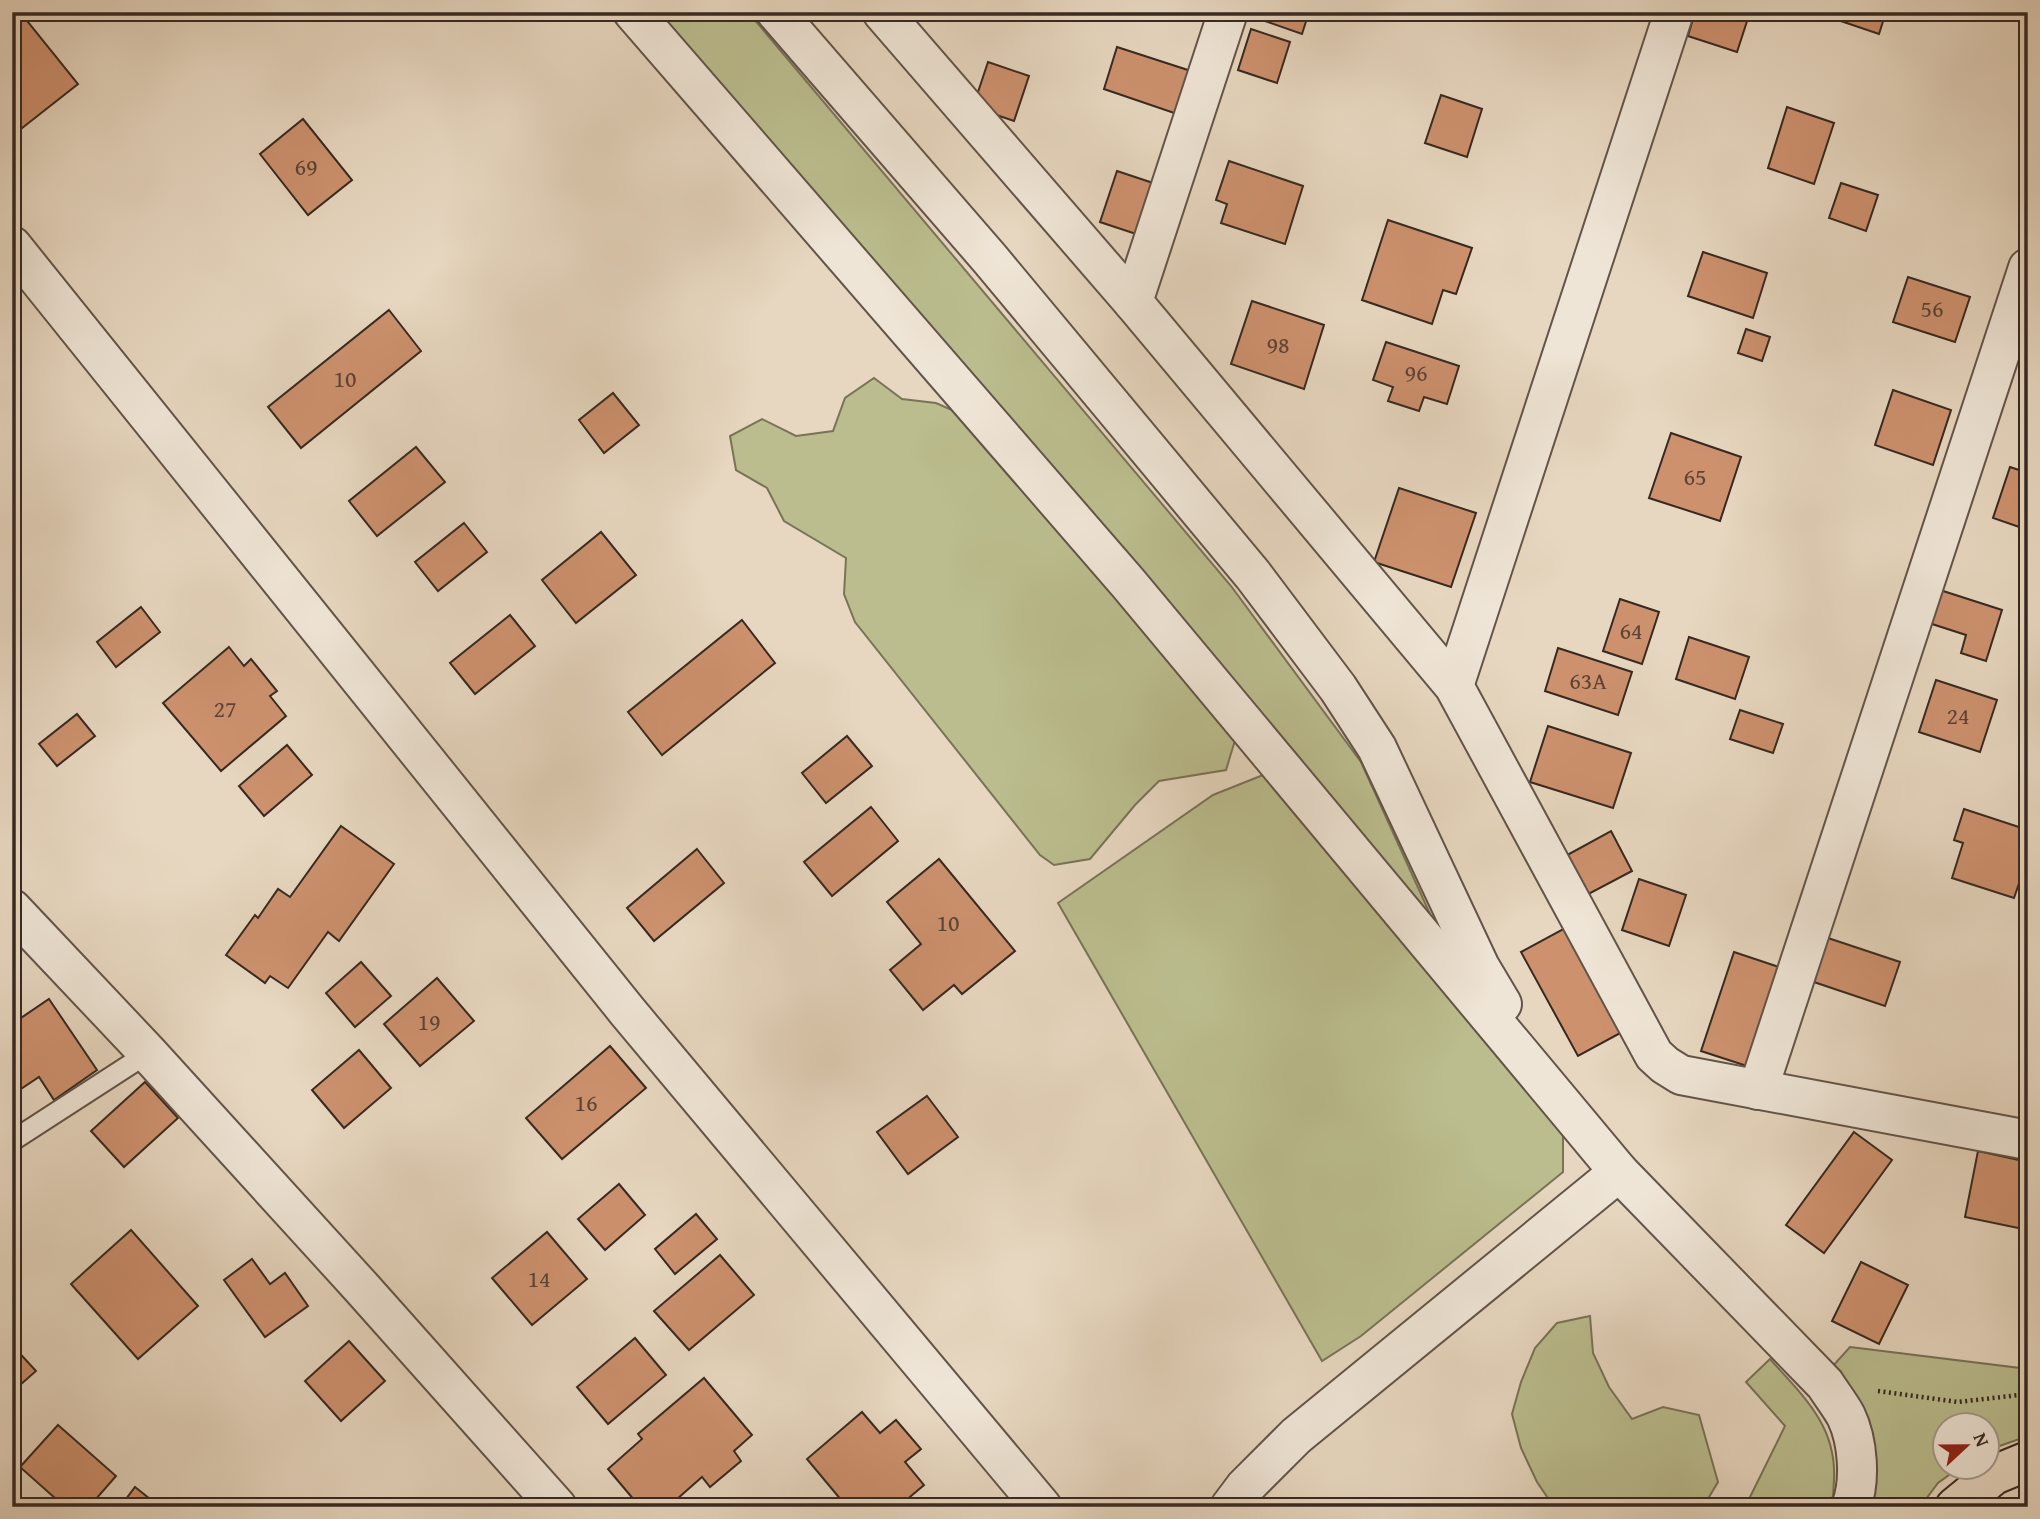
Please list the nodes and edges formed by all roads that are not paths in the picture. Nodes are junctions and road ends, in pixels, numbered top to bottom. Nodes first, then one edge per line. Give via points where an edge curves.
1 (633, 12) edge
2 (776, 12) edge
3 (882, 12) edge
4 (1227, 12) edge
5 (1674, 12) edge
6 (12, 246) edge
7 (2028, 268) edge
8 (1133, 302) junction
9 (1454, 686) junction
10 (12, 909) edge
11 (148, 1053) junction
12 (1758, 1090) junction
13 (1561, 1102) junction
14 (2028, 1140) edge
15 (12, 1141) edge
16 (1619, 1172) junction
17 (2028, 1461) edge
18 (557, 1507) edge
19 (1042, 1507) edge
20 (1230, 1507) edge
21 (1851, 1507) edge
22 (1955, 1507) edge

1 - 13 street via 1128,583
2 - 13 street via 990,259 1253,575 1338,688 1377,748 1480,968
3 - 8 street
4 - 8 street
5 - 9 street
6 - 19 street via 627,1011
7 - 12 street
8 - 9 street
9 - 12 street via 1654,1055 1681,1075
10 - 11 street
11 - 15 lane
11 - 18 street
12 - 14 street
13 - 16 street
16 - 20 street via 1296,1436
16 - 21 street via 1825,1384 1847,1418 1857,1457
17 - 22 main road via 1994,1475

